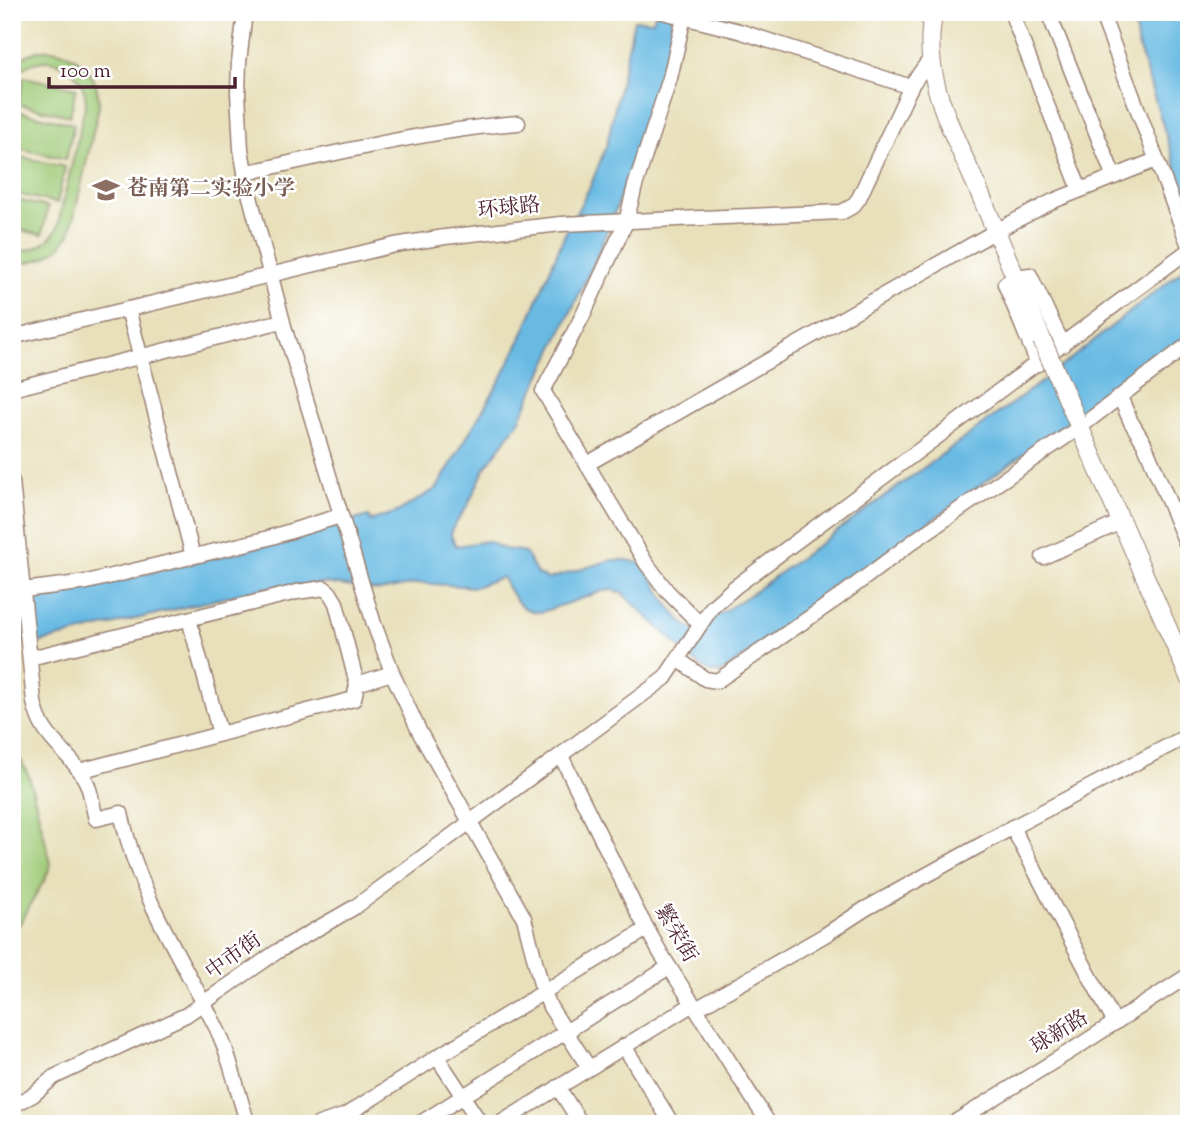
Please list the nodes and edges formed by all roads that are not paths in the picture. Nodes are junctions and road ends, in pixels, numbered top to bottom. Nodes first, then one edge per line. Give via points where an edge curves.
1 (245, 12) edge
2 (934, 12) edge
3 (1011, 12) edge
4 (1048, 12) edge
5 (1101, 12) edge
6 (674, 15) edge
7 (930, 58) junction
8 (911, 88) junction
9 (518, 122) dead end
10 (1156, 160) junction
11 (245, 173) junction
12 (1114, 177) junction
13 (1080, 190) junction
14 (623, 223) junction
15 (996, 230) junction
16 (1189, 248) edge
17 (270, 275) junction
18 (1015, 277) junction
19 (128, 309) junction
20 (282, 321) junction
21 (12, 337) edge
22 (1189, 344) edge
23 (1063, 345) junction
24 (140, 357) junction
25 (1038, 364) junction
26 (12, 389) edge
27 (1120, 397) junction
28 (1079, 424) junction
29 (587, 464) junction
30 (12, 481) edge
31 (340, 518) junction
32 (1121, 522) junction
33 (1189, 550) edge
34 (193, 556) junction
35 (1043, 557) dead end
36 (24, 594) junction
37 (190, 619) junction
38 (698, 626) junction
39 (30, 653) junction
40 (679, 657) junction
41 (392, 673) junction
42 (1189, 677) edge
43 (357, 684) junction
44 (220, 734) junction
45 (1189, 735) edge
46 (561, 755) junction
47 (79, 771) junction
48 (470, 822) junction
49 (1012, 827) junction
50 (647, 929) junction
51 (669, 967) junction
52 (1189, 975) edge
53 (544, 991) junction
54 (203, 1004) junction
55 (695, 1007) junction
56 (1115, 1023) junction
57 (566, 1032) junction
58 (624, 1046) junction
59 (438, 1056) junction
60 (589, 1068) junction
61 (558, 1087) junction
62 (463, 1096) junction
63 (12, 1106) edge
64 (248, 1124) edge
65 (319, 1124) edge
66 (419, 1124) edge
67 (481, 1124) edge
68 (499, 1124) edge
69 (581, 1124) edge
70 (672, 1124) edge
71 (769, 1124) edge
72 (952, 1124) edge

1 - 11 street via 238,93
2 - 7 main road
3 - 13 street
4 - 12 street
5 - 10 street
6 - 8 street
6 - 14 street via 670,78
7 - 8 street, 环球路
7 - 15 main road via 940,101
8 - 14 street, 环球路 via 859,198 849,209
9 - 11 street via 425,134
10 - 12 street
10 - 16 street
11 - 17 street
12 - 13 street
13 - 15 street
14 - 17 street, 环球路 via 561,224 445,237
14 - 29 street via 543,391
15 - 18 main road
15 - 29 street
16 - 23 street, 中市街
17 - 19 street, 环球路
17 - 20 street
18 - 23 street via 1030,275
18 - 25 street via 1005,284
18 - 28 main road, bridge
19 - 21 street, 环球路
19 - 24 street
20 - 24 street
20 - 31 street
22 - 27 street
23 - 25 street, 中市街
24 - 26 street
24 - 34 street
25 - 38 street, 中市街 via 735,587
27 - 28 street
27 - 33 street
28 - 32 main road
28 - 40 street via 717,681 705,679
29 - 38 street via 646,563
30 - 36 street
31 - 34 street
31 - 41 street
32 - 35 street
32 - 42 main road
34 - 36 street
36 - 39 street
37 - 39 street
37 - 43 street via 327,589 336,603
37 - 44 street
38 - 40 street, 中市街
39 - 47 street via 39,721
40 - 46 street, 中市街 via 666,678
41 - 43 street
41 - 48 street
43 - 44 street via 354,699
44 - 47 street
45 - 49 street
46 - 48 street, 中市街
46 - 50 street, 繁荣街
47 - 54 street via 85,777 96,818 121,813 144,891
48 - 53 street via 524,918
48 - 54 street, 中市街 via 355,907 278,951
49 - 55 street
49 - 56 street
50 - 51 street, 繁荣街
50 - 53 street
51 - 55 street, 繁荣街
51 - 57 street
52 - 56 street, 球新路
53 - 57 street
53 - 59 street
54 - 63 street, 中市街 via 159,1030 54,1077
54 - 64 street via 225,1050
55 - 58 street
55 - 71 street, 繁荣街
56 - 72 street, 球新路
57 - 60 street
57 - 62 street
58 - 60 street
58 - 70 street
59 - 62 street
59 - 65 street via 346,1115
60 - 61 street
61 - 68 street
61 - 69 street
62 - 66 street
62 - 67 street

